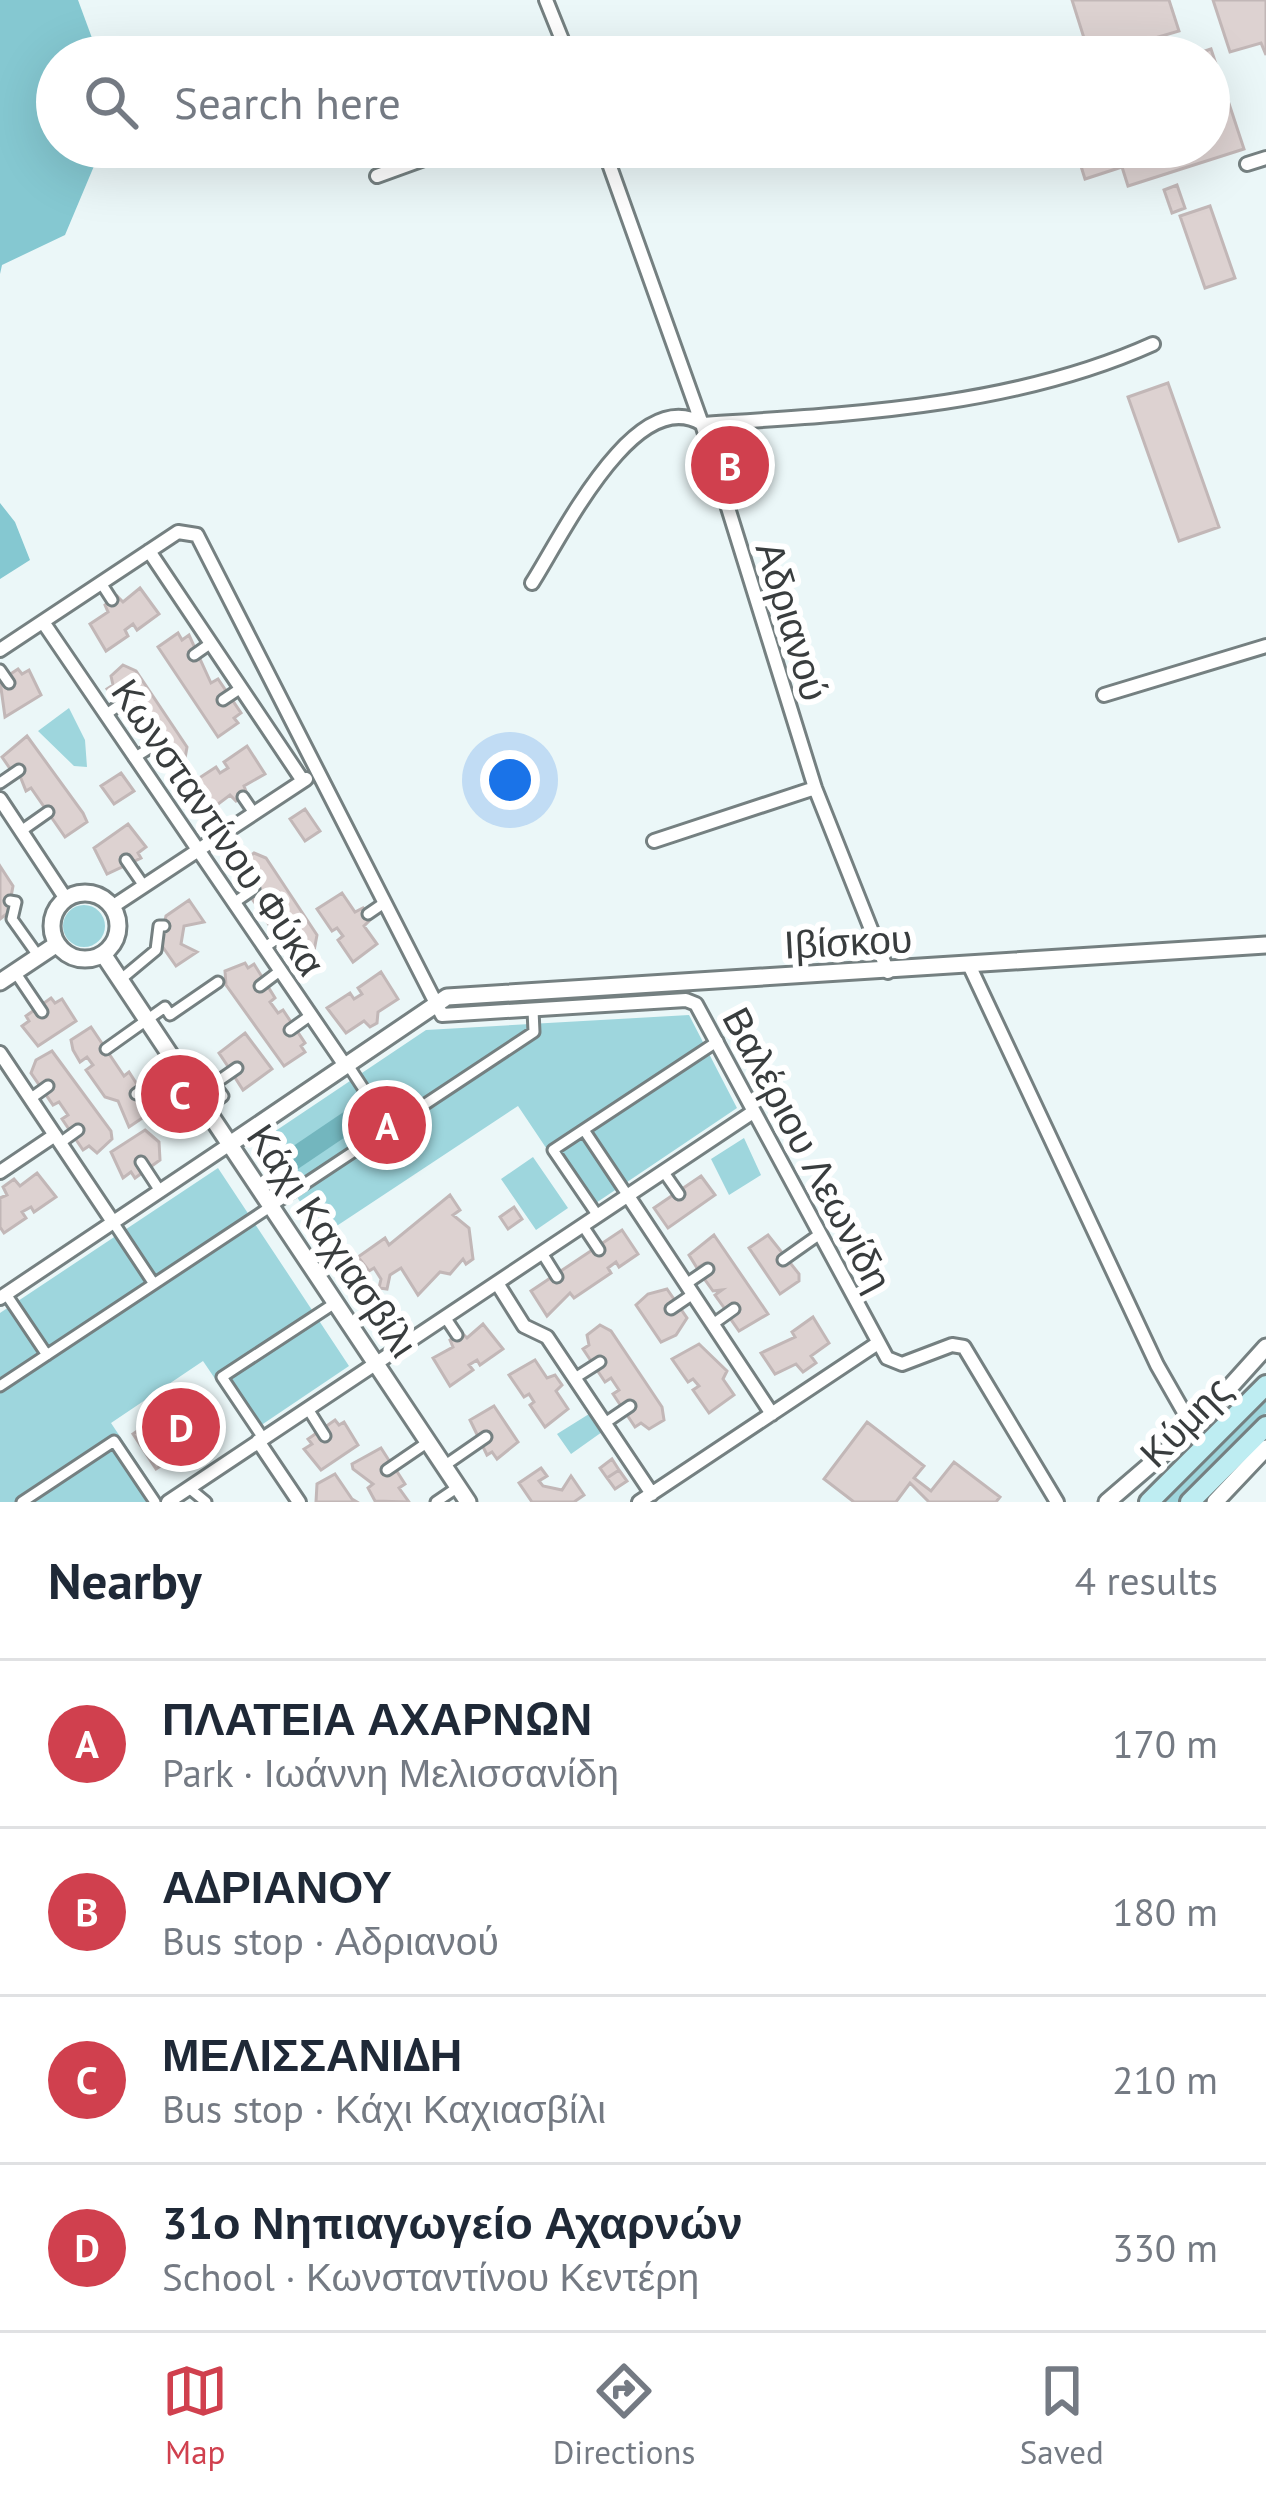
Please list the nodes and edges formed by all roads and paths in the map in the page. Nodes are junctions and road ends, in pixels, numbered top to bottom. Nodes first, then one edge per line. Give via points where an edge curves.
1 (546, 0) edge
2 (561, 36) edge
3 (1266, 158) edge
4 (1247, 164) dead end
5 (399, 168) edge
6 (610, 168) edge
7 (377, 176) dead end
8 (1153, 344) dead end
9 (701, 424) junction
10 (149, 551) junction
11 (532, 583) dead end
12 (101, 584) junction
13 (112, 600) dead end
14 (43, 622) junction
15 (211, 643) junction
16 (1266, 646) edge
17 (0, 650) edge
18 (194, 655) dead end
19 (0, 670) edge
20 (9, 683) dead end
21 (241, 688) junction
22 (1104, 694) dead end
23 (224, 700) dead end
24 (124, 702) dead end
25 (105, 715) junction
26 (153, 746) dead end
27 (134, 758) junction
28 (19, 770) dead end
29 (318, 772) junction
30 (303, 781) junction
31 (0, 783) edge
32 (814, 788) junction
33 (243, 796) dead end
34 (0, 799) edge
35 (48, 812) dead end
36 (254, 813) junction
37 (21, 831) junction
38 (654, 841) dead end
39 (200, 849) junction
40 (126, 860) dead end
41 (144, 886) junction
42 (254, 889) dead end
43 (66, 898) junction
44 (10, 901) dead end
45 (235, 902) junction
46 (384, 903) junction
47 (112, 907) junction
48 (368, 914) dead end
49 (164, 926) dead end
50 (284, 934) dead end
51 (57, 944) junction
52 (1266, 944) edge
53 (266, 947) junction
54 (103, 954) junction
55 (39, 956) junction
56 (970, 967) junction
57 (281, 970) junction
58 (888, 972) junction
59 (8, 977) edge
60 (120, 980) junction
61 (218, 982) dead end
62 (260, 986) dead end
63 (436, 1005) junction
64 (533, 1010) junction
65 (42, 1012) dead end
66 (311, 1015) junction
67 (147, 1019) junction
68 (377, 1023) dead end
69 (290, 1030) dead end
70 (388, 1039) junction
71 (718, 1041) junction
72 (106, 1049) dead end
73 (0, 1053) edge
74 (177, 1066) junction
75 (347, 1066) junction
76 (238, 1068) dead end
77 (48, 1086) dead end
78 (136, 1094) dead end
79 (30, 1099) junction
80 (206, 1108) junction
81 (753, 1112) junction
82 (78, 1130) dead end
83 (584, 1130) junction
84 (392, 1132) junction
85 (58, 1139) junction
86 (230, 1144) junction
87 (141, 1162) dead end
88 (663, 1171) junction
89 (4, 1175) edge
90 (160, 1191) junction
91 (679, 1194) dead end
92 (628, 1196) junction
93 (271, 1206) junction
94 (598, 1216) junction
95 (113, 1222) junction
96 (583, 1226) junction
97 (817, 1236) junction
98 (598, 1250) dead end
99 (542, 1253) junction
100 (782, 1260) dead end
101 (708, 1269) dead end
102 (557, 1277) dead end
103 (497, 1283) junction
104 (154, 1284) junction
105 (689, 1289) junction
106 (2, 1292) edge
107 (335, 1303) junction
108 (671, 1309) dead end
109 (734, 1309) dead end
110 (445, 1317) junction
111 (712, 1324) junction
112 (457, 1335) dead end
113 (878, 1343) junction
114 (1266, 1347) edge
115 (46, 1355) junction
116 (600, 1361) dead end
117 (376, 1364) junction
118 (808, 1368) dead end
119 (568, 1377) junction
120 (818, 1383) junction
121 (1266, 1385) edge
122 (0, 1386) edge
123 (630, 1406) dead end
124 (308, 1409) junction
125 (772, 1414) junction
126 (605, 1423) junction
127 (1266, 1426) edge
128 (1193, 1428) junction
129 (325, 1436) dead end
130 (486, 1437) dead end
131 (261, 1440) junction
132 (428, 1442) junction
133 (1266, 1448) edge
134 (444, 1466) junction
135 (387, 1470) dead end
136 (458, 1487) junction
137 (189, 1488) junction
138 (652, 1493) junction
139 (22, 1502) edge
140 (155, 1502) edge
141 (168, 1502) edge
142 (206, 1502) edge
143 (299, 1502) edge
144 (436, 1502) edge
145 (468, 1502) edge
146 (639, 1502) edge
147 (1057, 1502) edge
148 (1107, 1502) edge
149 (1149, 1502) edge
150 (1190, 1502) edge
151 (1215, 1502) edge

1 - 2 street
3 - 4 street
5 - 7 street
6 - 9 street, Αδριανού
8 - 9 street via 1012,391
9 - 11 street via 667,418 627,442
9 - 32 street, Αδριανού
10 - 12 street
10 - 15 street
10 - 29 street via 184,530 197,536
12 - 13 street
12 - 14 street
14 - 17 street
14 - 25 street, Κωνσταντίνου Φύκα
15 - 18 street
15 - 21 street
16 - 22 street
19 - 20 street
21 - 23 street
21 - 30 street
24 - 25 street
25 - 27 street, Κωνσταντίνου Φύκα
26 - 27 street
27 - 39 street, Κωνσταντίνου Φύκα
28 - 31 street
29 - 30 street
29 - 46 street
30 - 36 street
32 - 38 street
32 - 58 street, Αδριανού
33 - 36 street
34 - 37 street
35 - 37 street
36 - 39 street
37 - 43 street
39 - 41 street
39 - 45 street, Κωνσταντίνου Φύκα
40 - 41 street
41 - 47 street
42 - 45 street
43 - 47 street via 91,893
43 - 51 street via 52,925
44 - 55 street via 12,920
45 - 53 street, Κωνσταντίνου Φύκα
46 - 48 street
46 - 63 street
47 - 54 street via 118,927
49 - 60 street via 156,950
50 - 53 street
51 - 54 street via 83,959
51 - 55 street
52 - 56 street, Ιβίσκου
53 - 57 street, Κωνσταντίνου Φύκα
54 - 60 street, Κάχι Καχιασβίλι
55 - 59 street
56 - 58 street, Ιβίσκου
56 - 128 street
57 - 62 street
57 - 66 street, Κωνσταντίνου Φύκα
58 - 63 street, Ιβίσκου via 447,997
59 - 65 street
60 - 67 street, Κάχι Καχιασβίλι
61 - 67 street via 170,1015 165,1007
63 - 64 street, Βαλέριου Λεωνίδη via 447,1017
63 - 70 street
64 - 71 street, Βαλέριου Λεωνίδη via 686,1000 704,1012
64 - 84 street via 534,1032
66 - 69 street
66 - 75 street, Κωνσταντίνου Φύκα
67 - 72 street
67 - 74 street, Κάχι Καχιασβίλι
68 - 70 street
70 - 75 street
71 - 81 street, Βαλέριου Λεωνίδη
71 - 83 street
73 - 79 street
74 - 78 street
74 - 80 street, Κάχι Καχιασβίλι
75 - 84 street
75 - 86 street
76 - 80 street via 214,1084 223,1096
77 - 79 street
79 - 85 street
80 - 86 street, Κάχι Καχιασβίλι
81 - 88 street
81 - 97 street, Βαλέριου Λεωνίδη
82 - 85 street
83 - 92 street
83 - 94 street via 553,1150
84 - 93 street
85 - 89 street
85 - 95 street
86 - 90 street
86 - 93 street, Κάχι Καχιασβίλι
87 - 90 street
88 - 91 street
88 - 92 street
90 - 95 street
92 - 94 street
92 - 105 street
93 - 104 street
93 - 107 street, Κάχι Καχιασβίλι
94 - 96 street
95 - 104 street
95 - 106 street
96 - 98 street
96 - 99 street
97 - 100 street
97 - 113 street, Βαλέριου Λεωνίδη
99 - 102 street
99 - 103 street
101 - 105 street
103 - 110 street
103 - 119 street via 524,1326 547,1337
104 - 115 street
105 - 108 street
105 - 111 street
106 - 115 street
107 - 117 street, Κάχι Καχιασβίλι
107 - 131 street via 222,1377
109 - 111 street
110 - 112 street
110 - 117 street
111 - 125 street via 729,1362
113 - 120 street
113 - 147 street, Βαλέριου Λεωνίδη via 902,1364 964,1347
114 - 128 street
115 - 122 street
116 - 119 street
117 - 124 street
117 - 132 street, Κάχι Καχιασβίλι
118 - 120 street
119 - 126 street
120 - 125 street
121 - 149 main road, Κύμης
123 - 126 street
124 - 129 street
124 - 131 street
125 - 138 street
126 - 138 street
127 - 150 main road, Κύμης
128 - 148 street
130 - 134 street
131 - 137 street
131 - 143 street
132 - 134 street, Κάχι Καχιασβίλι
132 - 135 street
133 - 151 street
134 - 136 street, Κάχι Καχιασβίλι
136 - 144 street
136 - 145 street, Κάχι Καχιασβίλι
137 - 141 street
137 - 142 street
138 - 146 street
139 - 140 street via 114,1442

